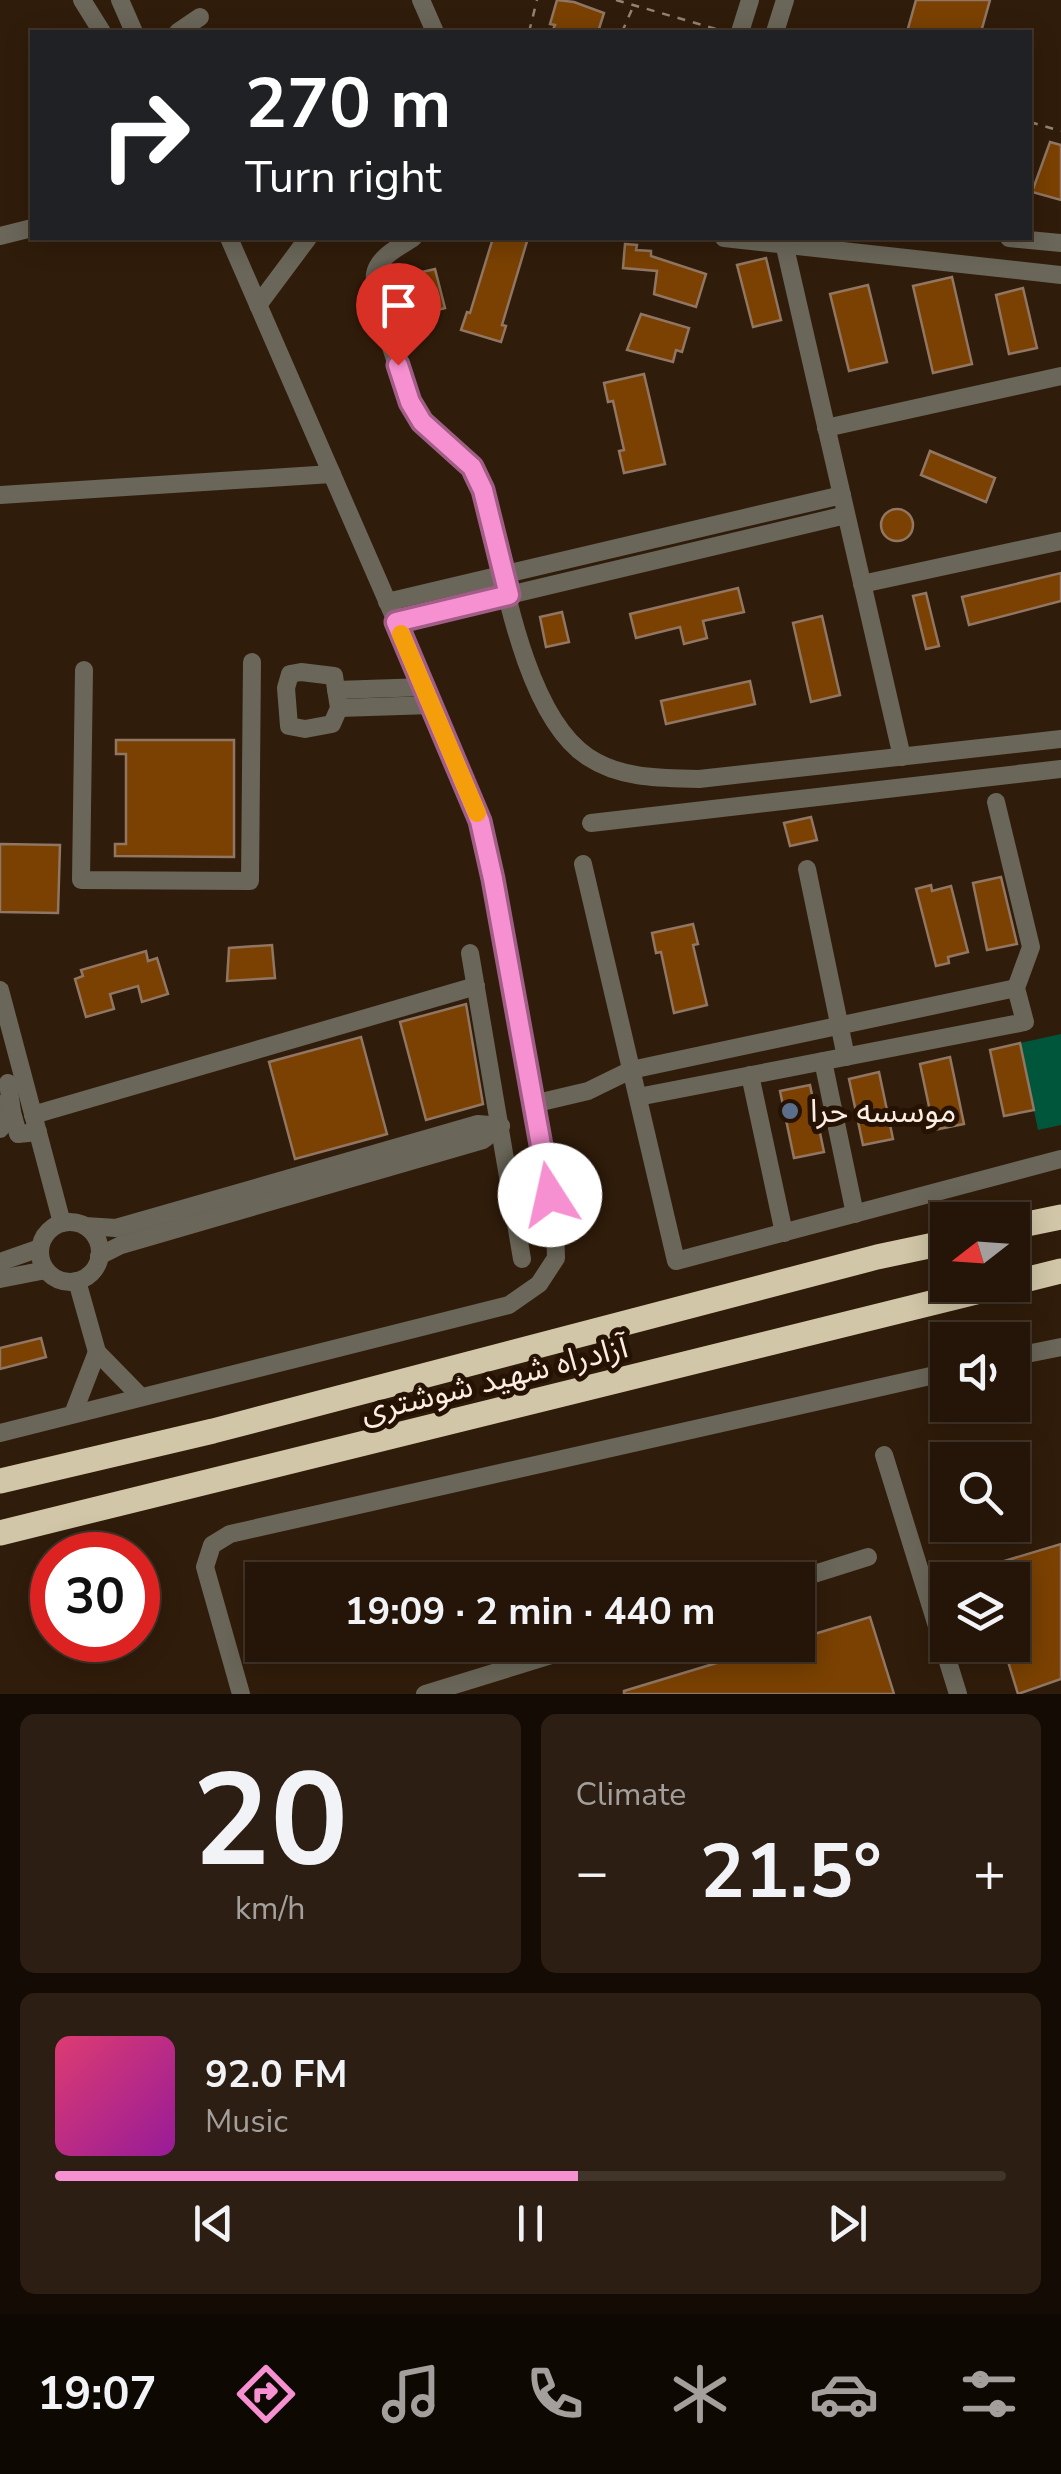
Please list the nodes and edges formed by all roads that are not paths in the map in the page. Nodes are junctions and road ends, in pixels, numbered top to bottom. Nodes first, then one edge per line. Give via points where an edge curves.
1 (82, 0) edge
2 (120, 0) edge
3 (422, 0) edge
4 (750, 0) edge
5 (784, 0) edge
6 (200, 17) dead end
7 (101, 30) edge
8 (133, 30) edge
9 (181, 30) edge
10 (434, 30) edge
11 (741, 30) edge
12 (776, 30) edge
13 (30, 228) edge
14 (0, 236) edge
15 (229, 240) edge
16 (307, 240) edge
17 (410, 240) edge
18 (748, 240) edge
19 (1030, 240) edge
20 (784, 243) junction
21 (1061, 243) edge
22 (1061, 275) edge
23 (258, 305) junction
24 (1061, 376) edge
25 (826, 428) junction
26 (332, 474) junction
27 (0, 495) edge
28 (842, 495) junction
29 (846, 515) junction
30 (1061, 541) edge
31 (504, 575) junction
32 (862, 584) junction
33 (509, 595) junction
34 (387, 602) junction
35 (396, 622) junction
36 (252, 662) dead end
37 (84, 670) dead end
38 (429, 696) junction
39 (253, 699) junction
40 (286, 699) junction
41 (338, 699) junction
42 (1061, 739) edge
43 (902, 757) junction
44 (1061, 769) edge
45 (996, 802) dead end
46 (591, 823) dead end
47 (582, 864) dead end
48 (807, 870) dead end
49 (470, 953) dead end
50 (476, 986) junction
51 (1016, 988) junction
52 (0, 990) edge
53 (840, 1026) junction
54 (846, 1056) junction
55 (823, 1061) junction
56 (632, 1070) junction
57 (750, 1075) junction
58 (11, 1082) edge
59 (638, 1097) junction
60 (534, 1104) junction
61 (6, 1108) edge
62 (36, 1124) junction
63 (501, 1126) junction
64 (0, 1129) edge
65 (1061, 1159) edge
66 (855, 1214) junction
67 (1061, 1217) edge
68 (62, 1223) junction
69 (1030, 1223) edge
70 (85, 1226) junction
71 (784, 1233) junction
72 (930, 1246) edge
73 (40, 1248) junction
74 (100, 1256) junction
75 (522, 1259) dead end
76 (0, 1262) edge
77 (46, 1270) junction
78 (1061, 1271) edge
79 (0, 1279) edge
80 (1030, 1279) edge
81 (77, 1281) junction
82 (935, 1302) edge
83 (1061, 1347) edge
84 (96, 1352) junction
85 (1030, 1353) edge
86 (930, 1376) edge
87 (141, 1397) junction
88 (73, 1414) junction
89 (0, 1433) edge
90 (884, 1456) dead end
91 (0, 1481) edge
92 (0, 1533) edge
93 (868, 1558) dead end
94 (815, 1574) edge
95 (528, 1662) edge
96 (241, 1694) edge
97 (424, 1694) edge
98 (958, 1694) edge

1 - 7 street
2 - 8 street
3 - 10 street
4 - 11 street
5 - 12 street
6 - 9 street
13 - 14 street
15 - 23 street
16 - 23 street
17 - 31 street via 385,257 375,272 375,292 410,402 422,422 472,467 483,490
18 - 20 street
19 - 21 street
20 - 22 street
20 - 25 street
23 - 26 street
24 - 25 street
25 - 28 street
26 - 27 street
26 - 34 street
28 - 29 street
28 - 31 street
29 - 32 street
29 - 33 street
30 - 32 street
31 - 33 street
31 - 34 street
32 - 43 street
33 - 35 street
33 - 43 street via 526,661 560,732 618,771 700,778
34 - 35 street
35 - 38 street
36 - 39 street
37 - 39 street via 81,880 250,881
38 - 41 street
38 - 60 street via 480,821
39 - 40 street
40 - 41 street via 290,674 300,672 334,676
40 - 41 street via 289,726 305,729 332,724
42 - 43 street
44 - 46 street
45 - 51 street via 1030,947
47 - 56 street
48 - 53 street
49 - 50 street
50 - 62 street
50 - 63 street
51 - 53 street
51 - 54 street via 1025,1022
52 - 58 street
53 - 54 street
53 - 56 street
54 - 55 street
55 - 57 street
55 - 66 street
56 - 59 street
56 - 60 street via 588,1091
57 - 59 street
57 - 71 street
58 - 61 street
58 - 62 street
59 - 71 street via 676,1261
60 - 87 street via 556,1242 556,1258 538,1284 509,1305
61 - 62 street via 18,1134
61 - 64 street
62 - 68 street
63 - 70 street via 478,1124 116,1228
63 - 74 street via 483,1140
63 - 75 street
65 - 66 street
66 - 71 street
67 - 69 highway
68 - 70 street
68 - 73 street
70 - 74 street
72 - 91 highway, آزادراه شهید شوشتری
73 - 76 street
73 - 77 street
74 - 81 street
77 - 79 street
77 - 81 street
78 - 80 highway
81 - 84 street
82 - 92 highway, آزادراه شهید شوشتری
83 - 85 street
84 - 87 street
84 - 88 street
86 - 96 street via 230,1534 212,1544 205,1566
87 - 88 street
88 - 89 street
90 - 98 street
93 - 94 street
95 - 97 street

